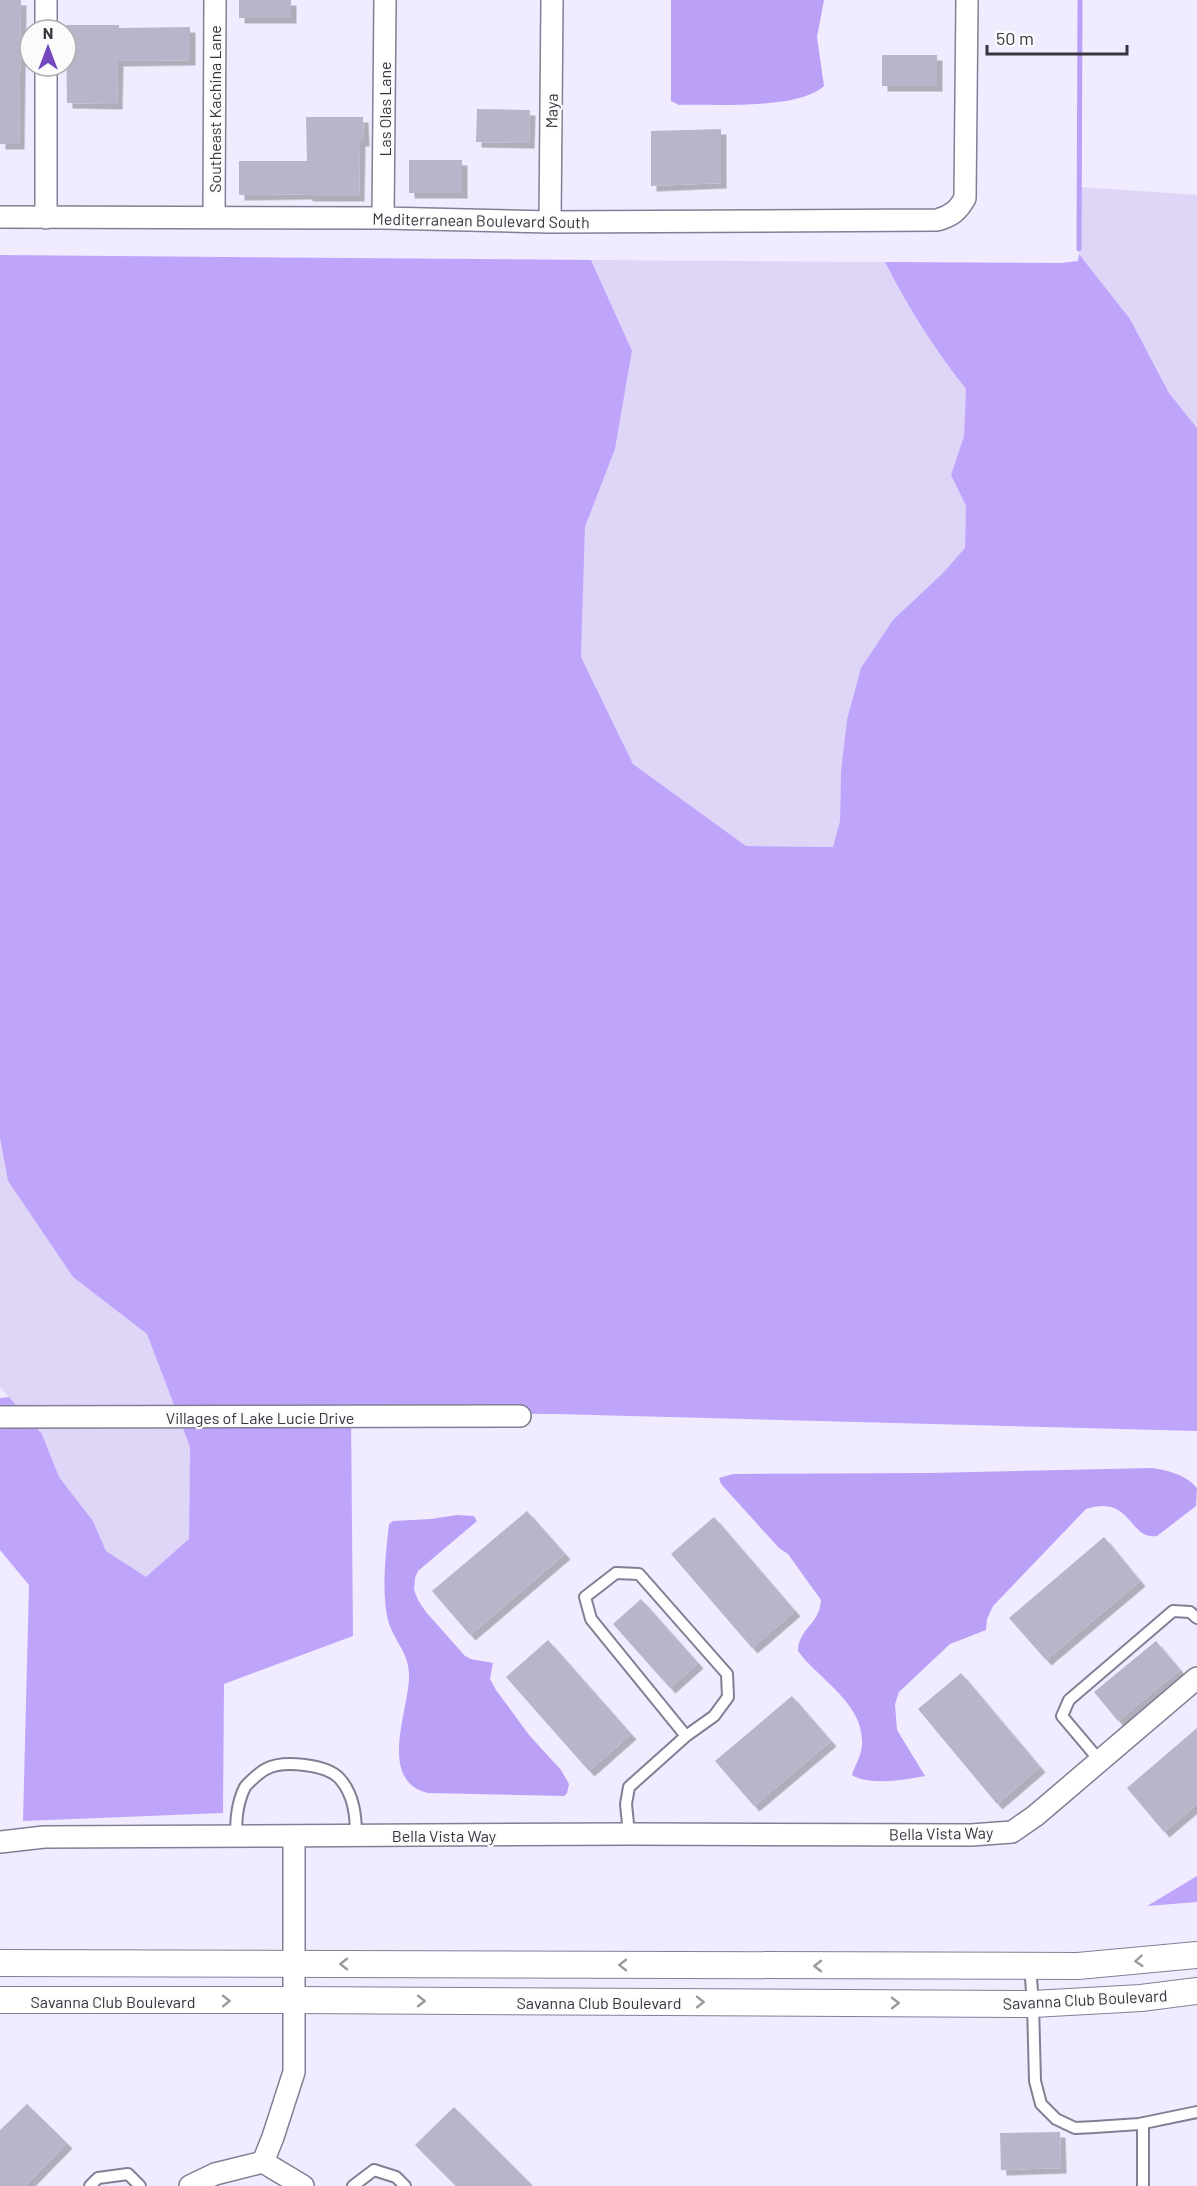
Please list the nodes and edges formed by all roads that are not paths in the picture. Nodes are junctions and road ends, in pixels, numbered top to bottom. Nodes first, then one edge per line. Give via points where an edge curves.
1 (46, 0) edge
2 (215, 0) edge
3 (385, 0) edge
4 (552, 0) edge
5 (967, 0) edge
6 (46, 18) edge
7 (46, 78) edge
8 (0, 217) edge
9 (214, 217) junction
10 (46, 218) junction
11 (383, 218) junction
12 (550, 222) junction
13 (520, 1416) dead end
14 (0, 1417) edge
15 (1197, 1618) edge
16 (1197, 1678) edge
17 (686, 1736) junction
18 (1100, 1761) junction
19 (629, 1834) junction
20 (294, 1836) junction
21 (356, 1836) junction
22 (236, 1837) junction
23 (0, 1842) edge
24 (1197, 1955) edge
25 (0, 1962) edge
26 (294, 1964) junction
27 (1030, 1966) junction
28 (1197, 1990) edge
29 (0, 2000) edge
30 (294, 2000) junction
31 (1033, 2004) junction
32 (1197, 2112) edge
33 (1143, 2123) junction
34 (263, 2162) junction
35 (90, 2186) edge
36 (140, 2186) edge
37 (190, 2186) edge
38 (303, 2186) edge
39 (353, 2186) edge
40 (405, 2186) edge
41 (1143, 2186) edge

1 - 6 street
2 - 9 street, Southeast Kachina Lane
3 - 11 street, Las Olas Lane
4 - 12 street, Maya
5 - 12 street, Mediterranean Boulevard South via 966,177 964,198 949,217
7 - 10 street
8 - 10 street, Mediterranean Boulevard South
9 - 10 street, Mediterranean Boulevard South
9 - 11 street, Mediterranean Boulevard South
11 - 12 street, Mediterranean Boulevard South
13 - 14 street, Villages of Lake Lucie Drive
15 - 18 lane via 1190,1612 1173,1611 1069,1700 1062,1716
16 - 18 street, Bella Vista Way
17 - 17 lane via 714,1716 728,1696 727,1674 639,1574 616,1573 585,1597 591,1618
17 - 19 lane via 629,1787
18 - 19 street, Bella Vista Way via 1012,1832
19 - 21 street, Bella Vista Way
20 - 21 street, Bella Vista Way
20 - 22 street, Bella Vista Way
20 - 26 street
21 - 22 lane via 351,1796 339,1777 318,1767 292,1764 266,1768 246,1786 236,1811
22 - 23 street, Bella Vista Way via 44,1838
24 -> 27 street, Savanna Club Boulevard via 1078,1966
25 - 26 street, Savanna Club Boulevard
27 -> 26 street, Savanna Club Boulevard
26 - 30 street
27 - 31 lane
28 - 31 street, Savanna Club Boulevard via 1140,1998
29 -> 30 street, Savanna Club Boulevard
30 -> 31 street, Savanna Club Boulevard
30 - 34 street via 294,2072
31 - 33 lane via 1035,2081 1041,2104 1056,2119 1075,2128
32 - 33 lane
33 - 41 lane
34 - 37 street via 215,2174
34 - 38 street
35 - 36 lane via 98,2178 128,2174
39 - 40 lane via 374,2170 396,2177

